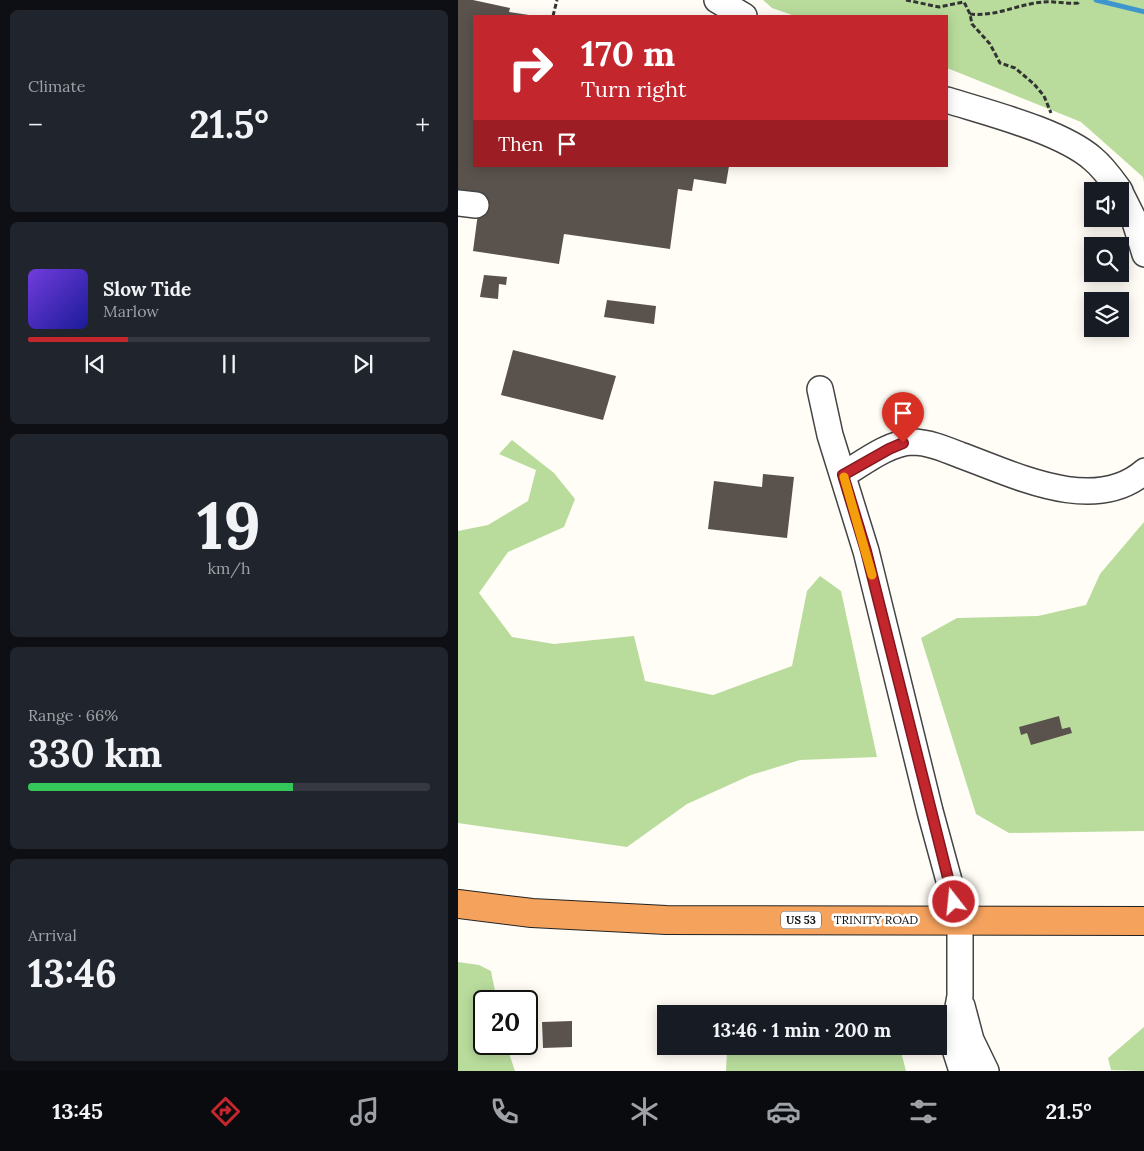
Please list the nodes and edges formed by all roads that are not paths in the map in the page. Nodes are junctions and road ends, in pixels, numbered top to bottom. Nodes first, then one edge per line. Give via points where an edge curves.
1 (717, 0) edge
2 (742, 15) edge
3 (948, 100) edge
4 (1112, 182) edge
5 (1129, 210) edge
6 (1144, 254) edge
7 (820, 389) dead end
8 (1144, 471) edge
9 (843, 475) junction
10 (458, 904) edge
11 (960, 921) junction
12 (1144, 922) edge
13 (960, 996) junction
14 (962, 1071) edge
15 (986, 1071) edge

1 - 2 street
3 - 4 street via 1056,137 1093,158
5 - 6 street
7 - 9 street
8 - 9 street via 1136,478 1111,488 1071,491 1025,479 940,448 911,442 889,449
9 - 11 street via 866,551
10 - 11 highway, TRINITY ROAD / US 53 via 532,913 666,920
11 - 12 highway, TRINITY ROAD / US 53
11 - 13 street
13 - 14 street via 952,1040
13 - 15 street via 971,1040

